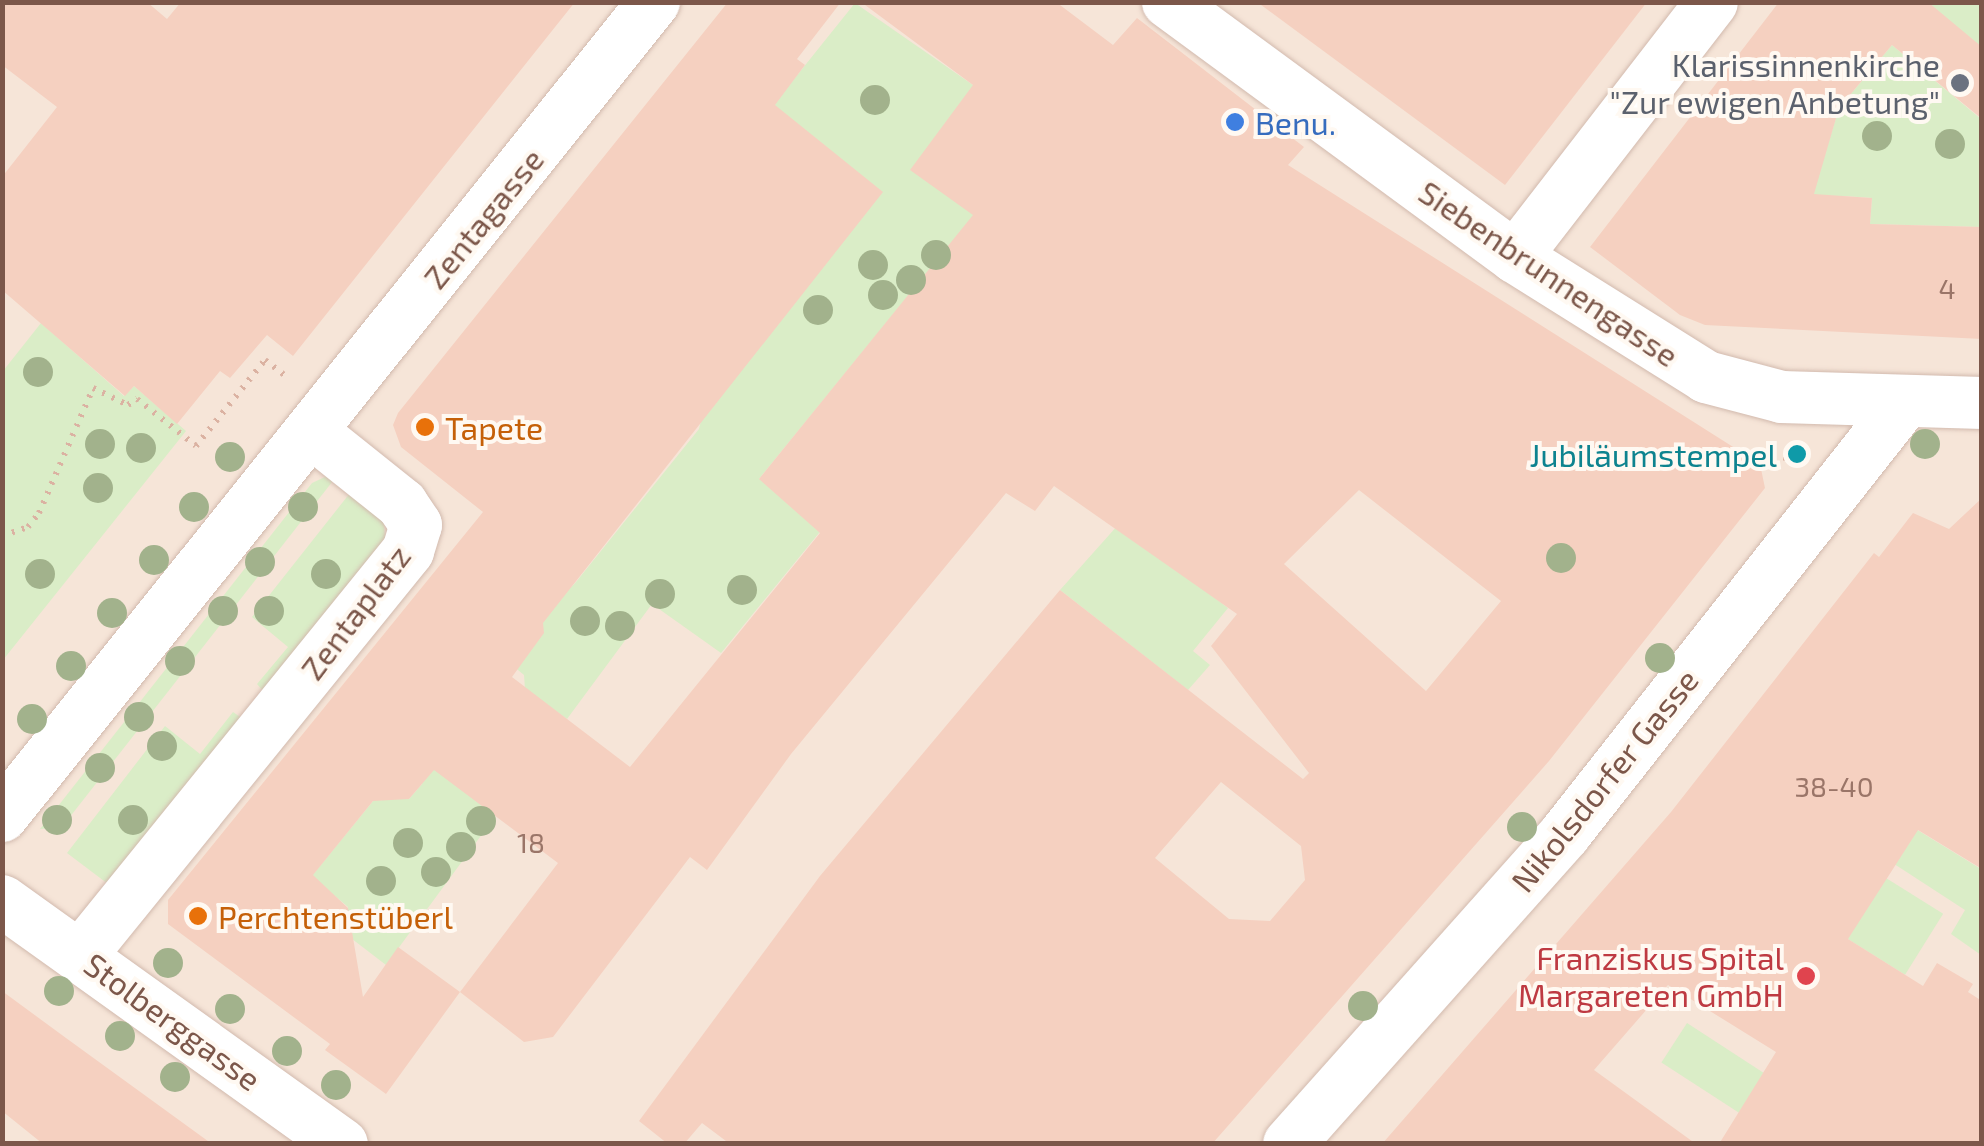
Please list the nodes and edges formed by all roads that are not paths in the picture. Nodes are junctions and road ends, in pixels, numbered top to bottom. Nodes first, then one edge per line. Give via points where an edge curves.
1 (654, 2) edge
2 (1168, 2) edge
3 (1712, 2) edge
4 (1515, 257) junction
5 (1904, 403) junction
6 (1982, 403) edge
7 (312, 434) junction
8 (2, 816) edge
9 (2, 901) edge
10 (81, 955) junction
11 (342, 1144) edge
12 (1289, 1144) edge

1 - 7 street, Zentagasse
2 - 4 street, Siebenbrunnengasse
3 - 4 street
4 - 5 street, Siebenbrunnengasse via 1706,378 1782,397
5 - 6 street, Siebenbrunnengasse
5 - 12 street, Nikolsdorfer Gasse via 1565,834
7 - 8 street
7 - 10 street, Zentaplatz via 402,504 416,525 408,551
9 - 10 street, Stolberggasse
10 - 11 street, Stolberggasse

